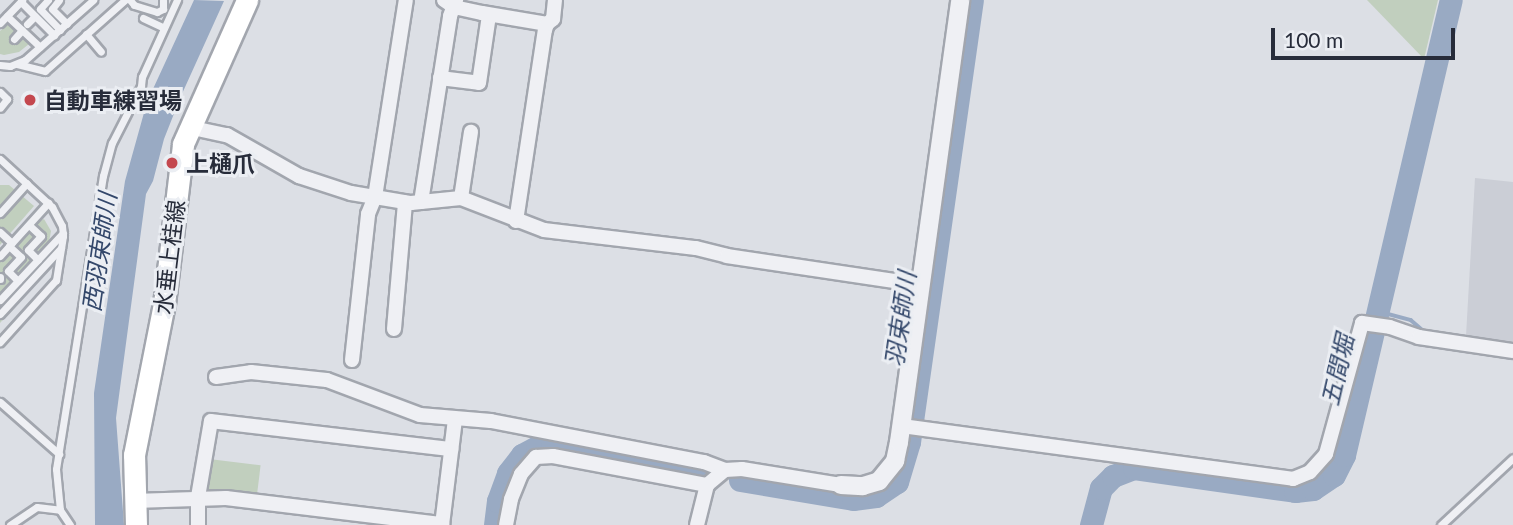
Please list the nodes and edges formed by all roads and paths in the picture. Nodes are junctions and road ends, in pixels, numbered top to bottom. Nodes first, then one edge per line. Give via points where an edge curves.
1 (48, 0) edge
2 (60, 0) edge
3 (93, 0) edge
4 (127, 0) edge
5 (163, 0) edge
6 (177, 0) edge
7 (247, 0) edge
8 (406, 0) edge
9 (555, 0) edge
10 (960, 0) edge
11 (19, 1) edge
12 (452, 2) edge
13 (489, 15) junction
14 (7, 16) junction
15 (35, 16) junction
16 (143, 18) dead end
17 (0, 23) edge
18 (67, 24) junction
19 (547, 24) junction
20 (24, 27) junction
21 (164, 28) junction
22 (57, 33) junction
23 (86, 34) junction
24 (14, 39) dead end
25 (40, 47) junction
26 (101, 52) dead end
27 (17, 64) junction
28 (0, 65) edge
29 (440, 78) junction
30 (0, 92) edge
31 (0, 108) edge
32 (188, 127) junction
33 (471, 132) dead end
34 (1, 162) edge
35 (27, 183) junction
36 (375, 197) junction
37 (461, 198) junction
38 (405, 202) junction
39 (421, 202) junction
40 (48, 203) junction
41 (0, 213) edge
42 (516, 221) junction
43 (29, 225) junction
44 (0, 232) edge
45 (63, 233) junction
46 (11, 244) junction
47 (61, 248) junction
48 (0, 255) edge
49 (38, 260) junction
50 (18, 281) junction
51 (921, 285) junction
52 (0, 300) edge
53 (0, 314) edge
54 (394, 329) dead end
55 (1, 340) edge
56 (1513, 351) edge
57 (352, 360) dead end
58 (216, 377) dead end
59 (0, 402) edge
60 (455, 419) junction
61 (902, 426) junction
62 (451, 449) junction
63 (59, 454) junction
64 (1513, 458) edge
65 (725, 470) junction
66 (707, 485) junction
67 (841, 485) joint
68 (198, 497) junction
69 (134, 501) junction
70 (60, 510) junction
71 (10, 525) edge
72 (70, 525) edge
73 (136, 525) edge
74 (198, 525) edge
75 (442, 525) edge
76 (506, 525) edge
77 (697, 525) edge
78 (1440, 525) edge

1 - 22 lane via 40,9
2 - 18 lane via 52,9
3 - 18 lane
4 - 5 lane via 157,12 163,9
4 - 23 lane
6 - 21 lane
7 - 32 main road, 水垂上桂線
8 - 36 street
9 - 19 street via 554,19
10 - 51 street
11 - 14 lane
11 - 15 lane
12 - 13 street
12 - 29 street
13 - 19 street
13 - 29 street via 479,83
14 - 17 lane
14 - 20 lane
15 - 20 lane
15 - 22 lane
16 - 21 lane
18 - 22 lane
19 - 42 street
20 - 24 lane
20 - 25 lane
21 - 63 lane via 111,143
22 - 25 lane
23 - 26 lane
23 - 27 lane via 45,71
25 - 27 lane
27 - 28 lane
29 - 39 street
30 - 31 lane via 8,99
32 - 36 street via 227,135 299,176 334,190
32 - 69 main road, 水垂上桂線 via 178,172 164,304 137,430
33 - 37 street
34 - 35 lane
35 - 40 lane
35 - 41 lane
36 - 38 street
36 - 57 street via 368,214
37 - 39 street
37 - 42 street
38 - 39 street
38 - 54 street
40 - 43 lane
40 - 45 lane
42 - 51 street via 544,230 696,248
43 - 46 lane
43 - 49 lane via 41,236 28,250
44 - 46 lane
45 - 47 lane
45 - 49 lane
46 - 48 lane
46 - 50 lane via 21,257 8,271
47 - 53 lane
47 - 55 lane via 56,280
49 - 50 lane
50 - 52 lane
51 - 61 street
56 - 61 street via 1362,323 1326,454 1310,472 1293,479
58 - 60 street via 251,373 327,380 420,415
59 - 63 lane
60 - 62 street
60 - 65 street via 491,421 704,462
61 - 67 street via 889,471 863,486
62 - 68 street via 211,421
62 - 75 street
63 - 70 lane via 55,485
64 - 78 lane
65 - 66 street
65 - 67 street
66 - 76 street via 553,456 536,457 521,474
66 - 77 street
68 - 69 street
68 - 74 street
68 - 75 street
69 - 73 main road, 水垂上桂線
70 - 71 lane via 37,508
70 - 72 lane

